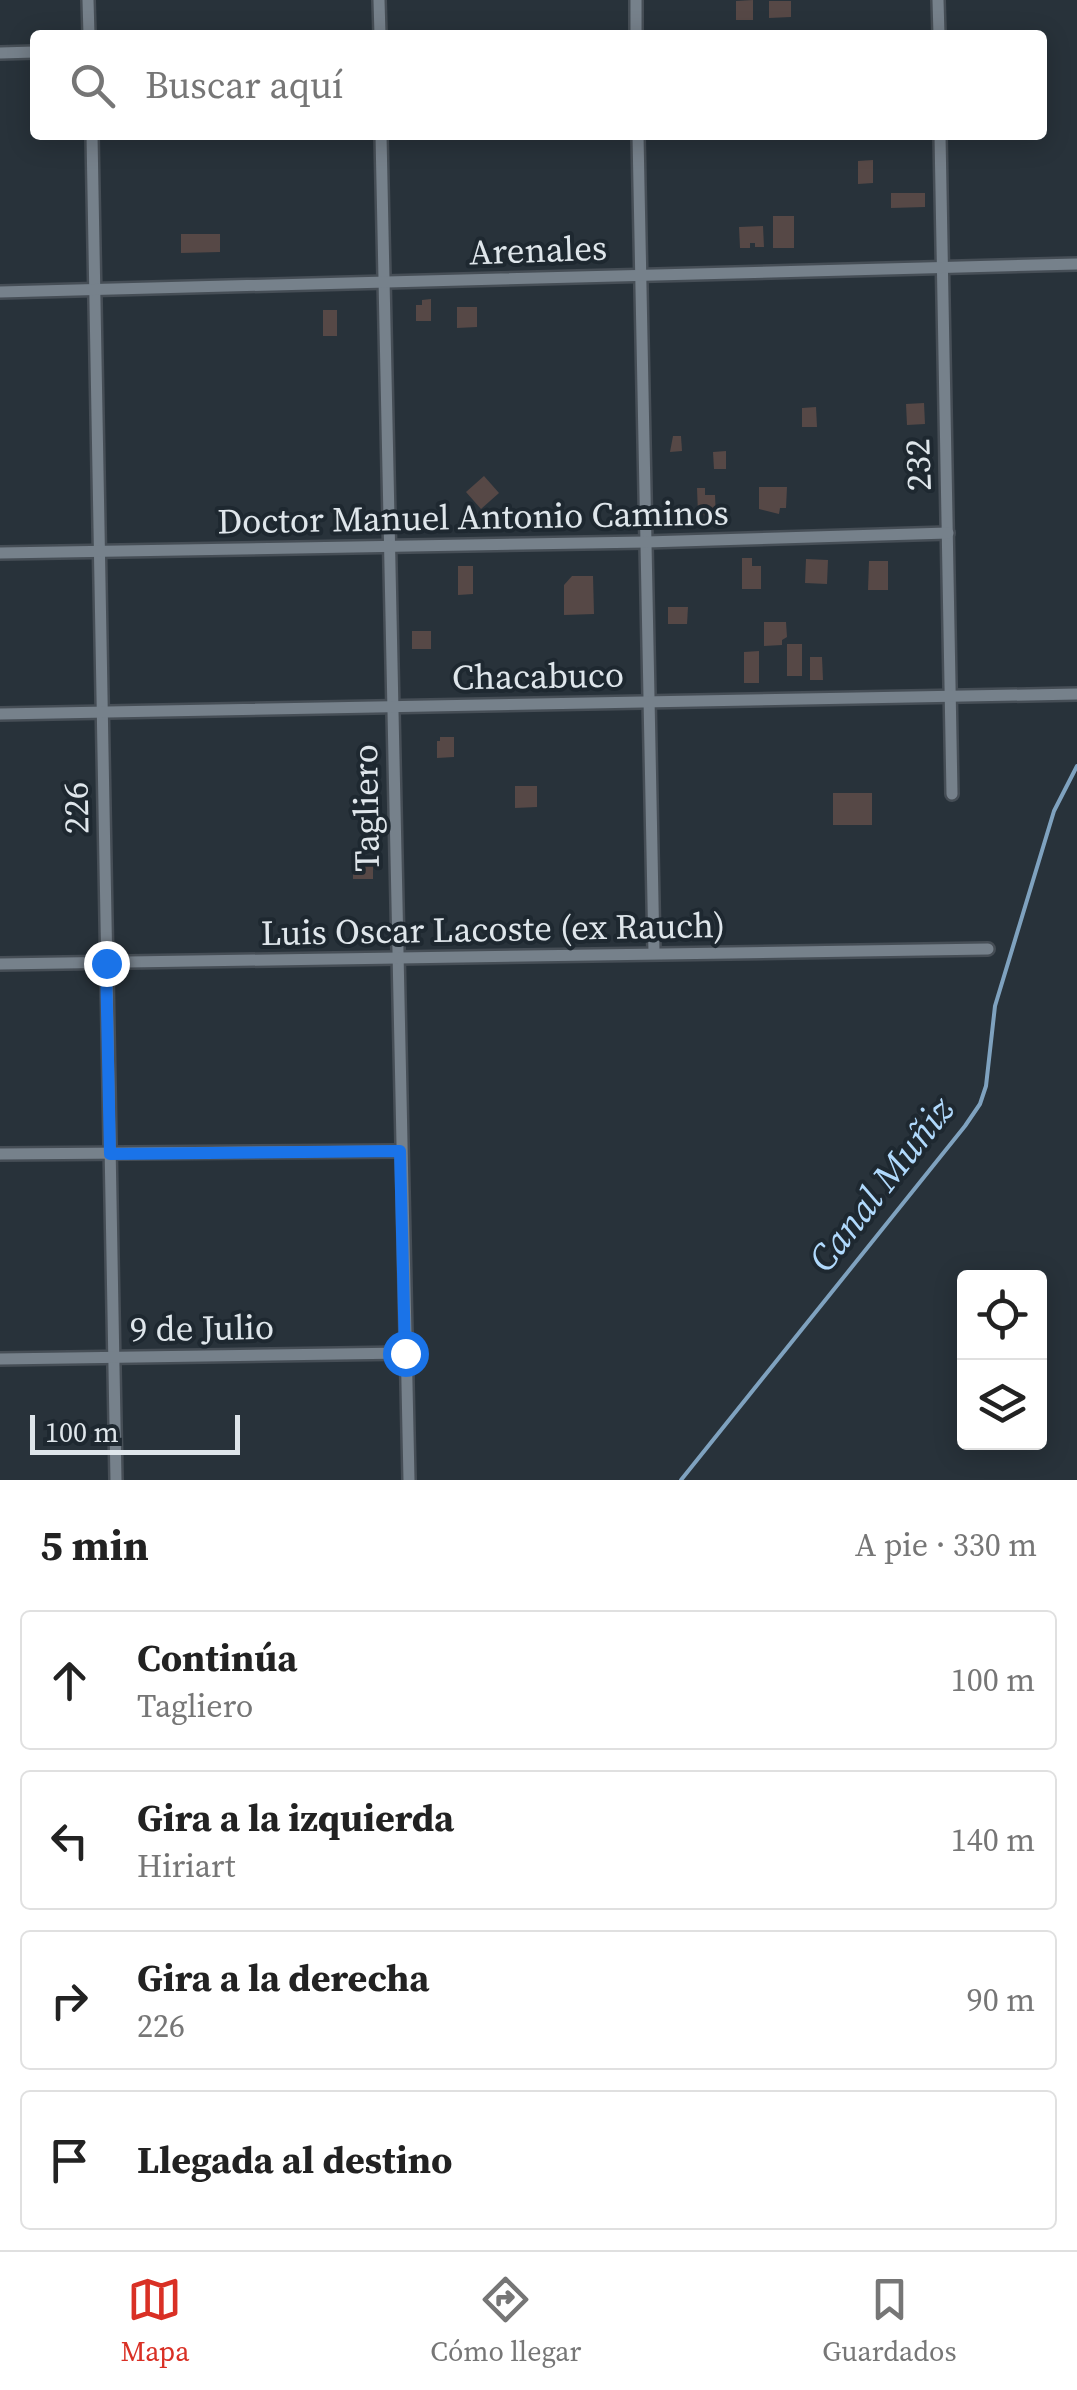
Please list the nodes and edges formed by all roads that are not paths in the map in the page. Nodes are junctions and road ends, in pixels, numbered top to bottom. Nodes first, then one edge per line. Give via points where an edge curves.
1 (88, 0) edge
2 (379, 0) edge
3 (636, 0) edge
4 (938, 0) edge
5 (89, 30) edge
6 (380, 30) edge
7 (636, 30) edge
8 (938, 30) edge
9 (30, 52) edge
10 (0, 53) edge
11 (92, 140) edge
12 (382, 140) edge
13 (638, 140) edge
14 (940, 140) edge
15 (1077, 264) edge
16 (942, 269) junction
17 (641, 275) junction
18 (384, 282) junction
19 (96, 290) junction
20 (0, 292) edge
21 (948, 532) junction
22 (646, 542) junction
23 (389, 548) junction
24 (98, 552) junction
25 (0, 553) edge
26 (1077, 694) edge
27 (949, 697) junction
28 (649, 701) junction
29 (391, 706) junction
30 (102, 712) junction
31 (0, 714) edge
32 (952, 794) dead end
33 (988, 949) dead end
34 (654, 953) junction
35 (396, 958) junction
36 (106, 963) junction
37 (0, 964) edge
38 (400, 1151) junction
39 (0, 1154) edge
40 (110, 1154) junction
41 (405, 1353) junction
42 (114, 1357) junction
43 (0, 1360) edge
44 (116, 1480) edge
45 (409, 1480) edge

1 - 5 street
2 - 6 street
3 - 7 street
4 - 8 street
9 - 10 street
11 - 19 street, 226
12 - 18 street, Tagliero
13 - 17 street
14 - 16 street, 232
15 - 16 street, Arenales
16 - 17 street, Arenales
16 - 21 street, 232
17 - 18 street, Arenales
17 - 22 street
18 - 19 street, Arenales
18 - 23 street, Tagliero
19 - 20 street, Arenales
19 - 24 street, 226
21 - 22 street, Doctor Manuel Antonio Caminos
21 - 27 street, 232
22 - 23 street, Doctor Manuel Antonio Caminos
22 - 28 street
23 - 24 street, Doctor Manuel Antonio Caminos
23 - 29 street, Tagliero
24 - 25 street, Doctor Manuel Antonio Caminos
24 - 30 street, 226
26 - 27 street, Chacabuco
27 - 28 street, Chacabuco
27 - 32 street, 232
28 - 29 street, Chacabuco
28 - 34 street
29 - 30 street, Chacabuco
29 - 35 street, Tagliero
30 - 31 street, Chacabuco
30 - 36 street, 226
33 - 34 street, Luis Oscar Lacoste (ex Rauch)
34 - 35 street, Luis Oscar Lacoste (ex Rauch)
35 - 36 street, Luis Oscar Lacoste (ex Rauch)
35 - 38 street, Tagliero
36 - 37 street, Luis Oscar Lacoste (ex Rauch)
36 - 40 street, 226
38 - 40 street
38 - 41 street, Tagliero
39 - 40 street
40 - 42 street, 226
41 - 42 street, 9 de Julio
41 - 45 street, Tagliero
42 - 43 street, 9 de Julio
42 - 44 street, 226

